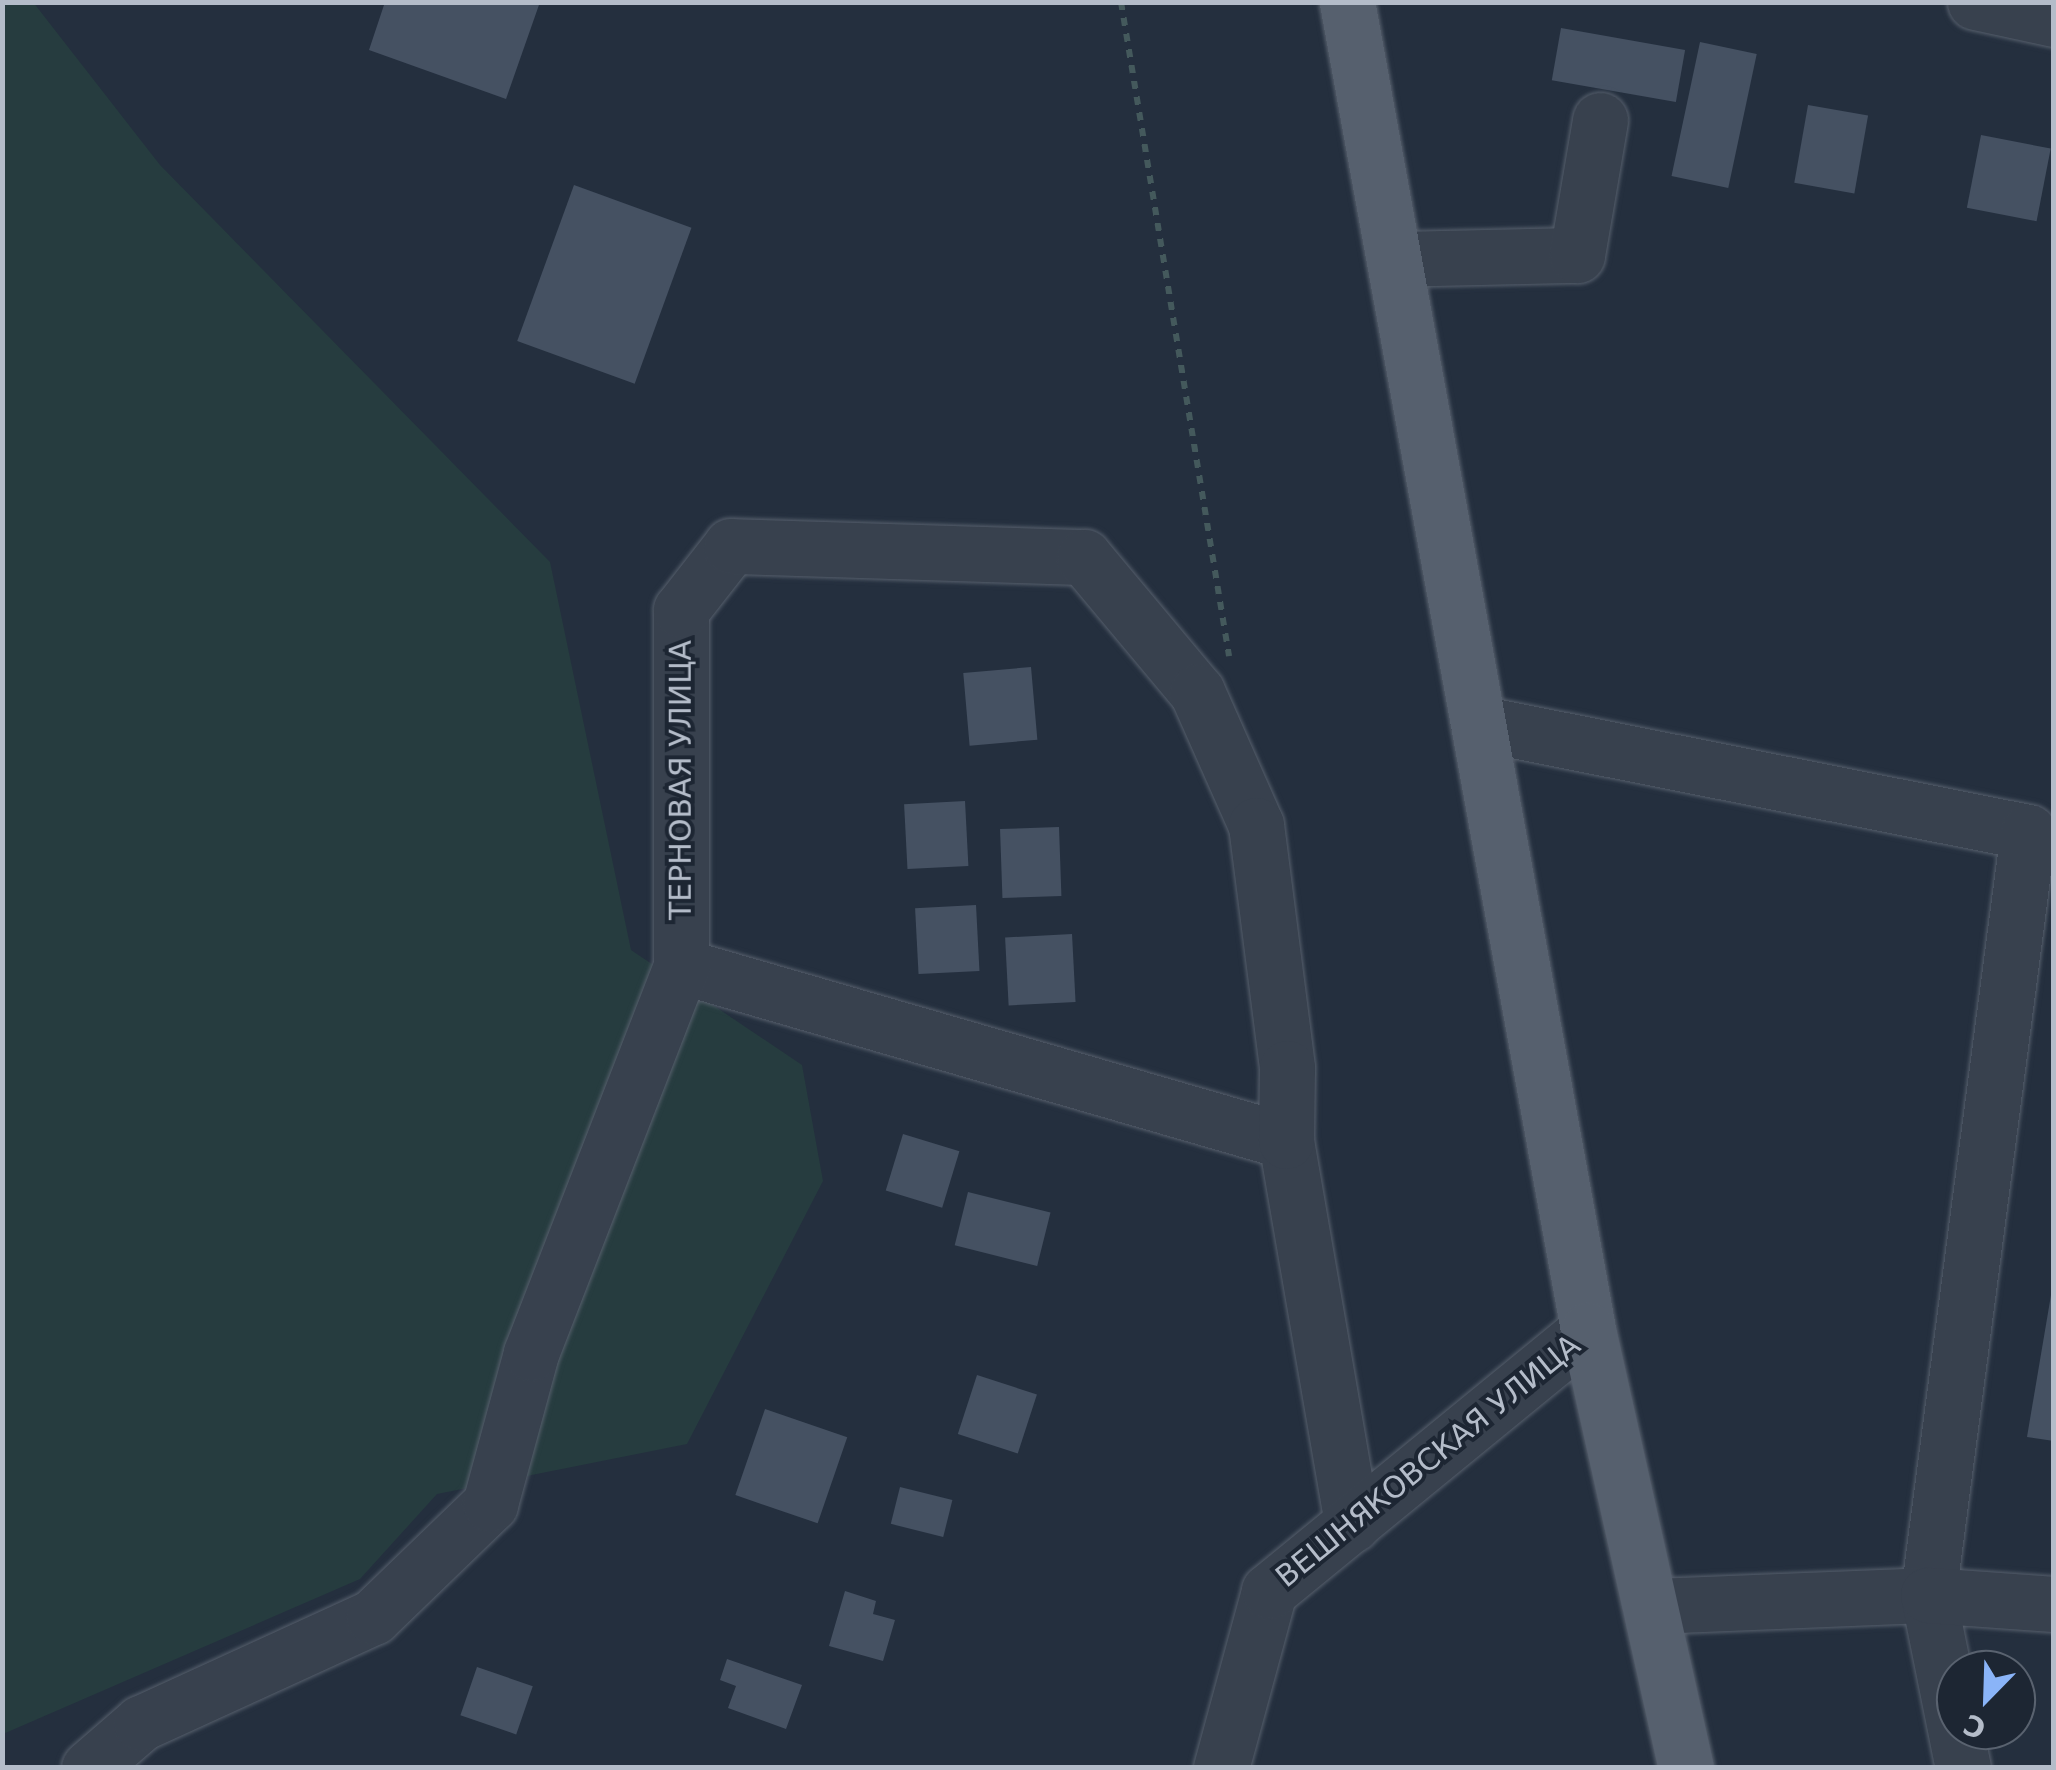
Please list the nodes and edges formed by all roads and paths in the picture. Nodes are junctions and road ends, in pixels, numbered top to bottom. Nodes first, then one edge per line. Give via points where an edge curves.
1 (1122, 2) edge
2 (1347, 2) edge
3 (1975, 2) edge
4 (2054, 19) edge
5 (1600, 120) dead end
6 (1394, 259) junction
7 (1231, 668) dead end
8 (1478, 723) junction
9 (2041, 838) edge
10 (681, 966) junction
11 (1286, 1141) junction
12 (1588, 1330) junction
13 (1352, 1524) junction
14 (1928, 1595) junction
15 (2054, 1604) edge
16 (1650, 1606) junction
17 (89, 1768) edge
18 (1221, 1768) edge
19 (1686, 1768) edge
20 (1963, 1768) edge

1 - 7 path
2 - 6 main road
3 - 4 street
5 - 6 street via 1577,255
6 - 8 main road
8 - 9 street
8 - 12 main road
9 - 14 street
10 - 11 street
10 - 11 street, ТЕРНОВАЯ УЛИЦА via 681,610 731,546 1084,557 1196,692 1256,825 1287,1068
10 - 17 street, ТЕРНОВАЯ УЛИЦА via 531,1353 490,1504 374,1617 142,1723
11 - 13 street
12 - 13 street, ВЕШНЯКОВСКАЯ УЛИЦА
12 - 16 main road
13 - 18 street, ВЕШНЯКОВСКАЯ УЛИЦА via 1269,1591
14 - 15 street
14 - 16 street
14 - 20 street
16 - 19 main road

